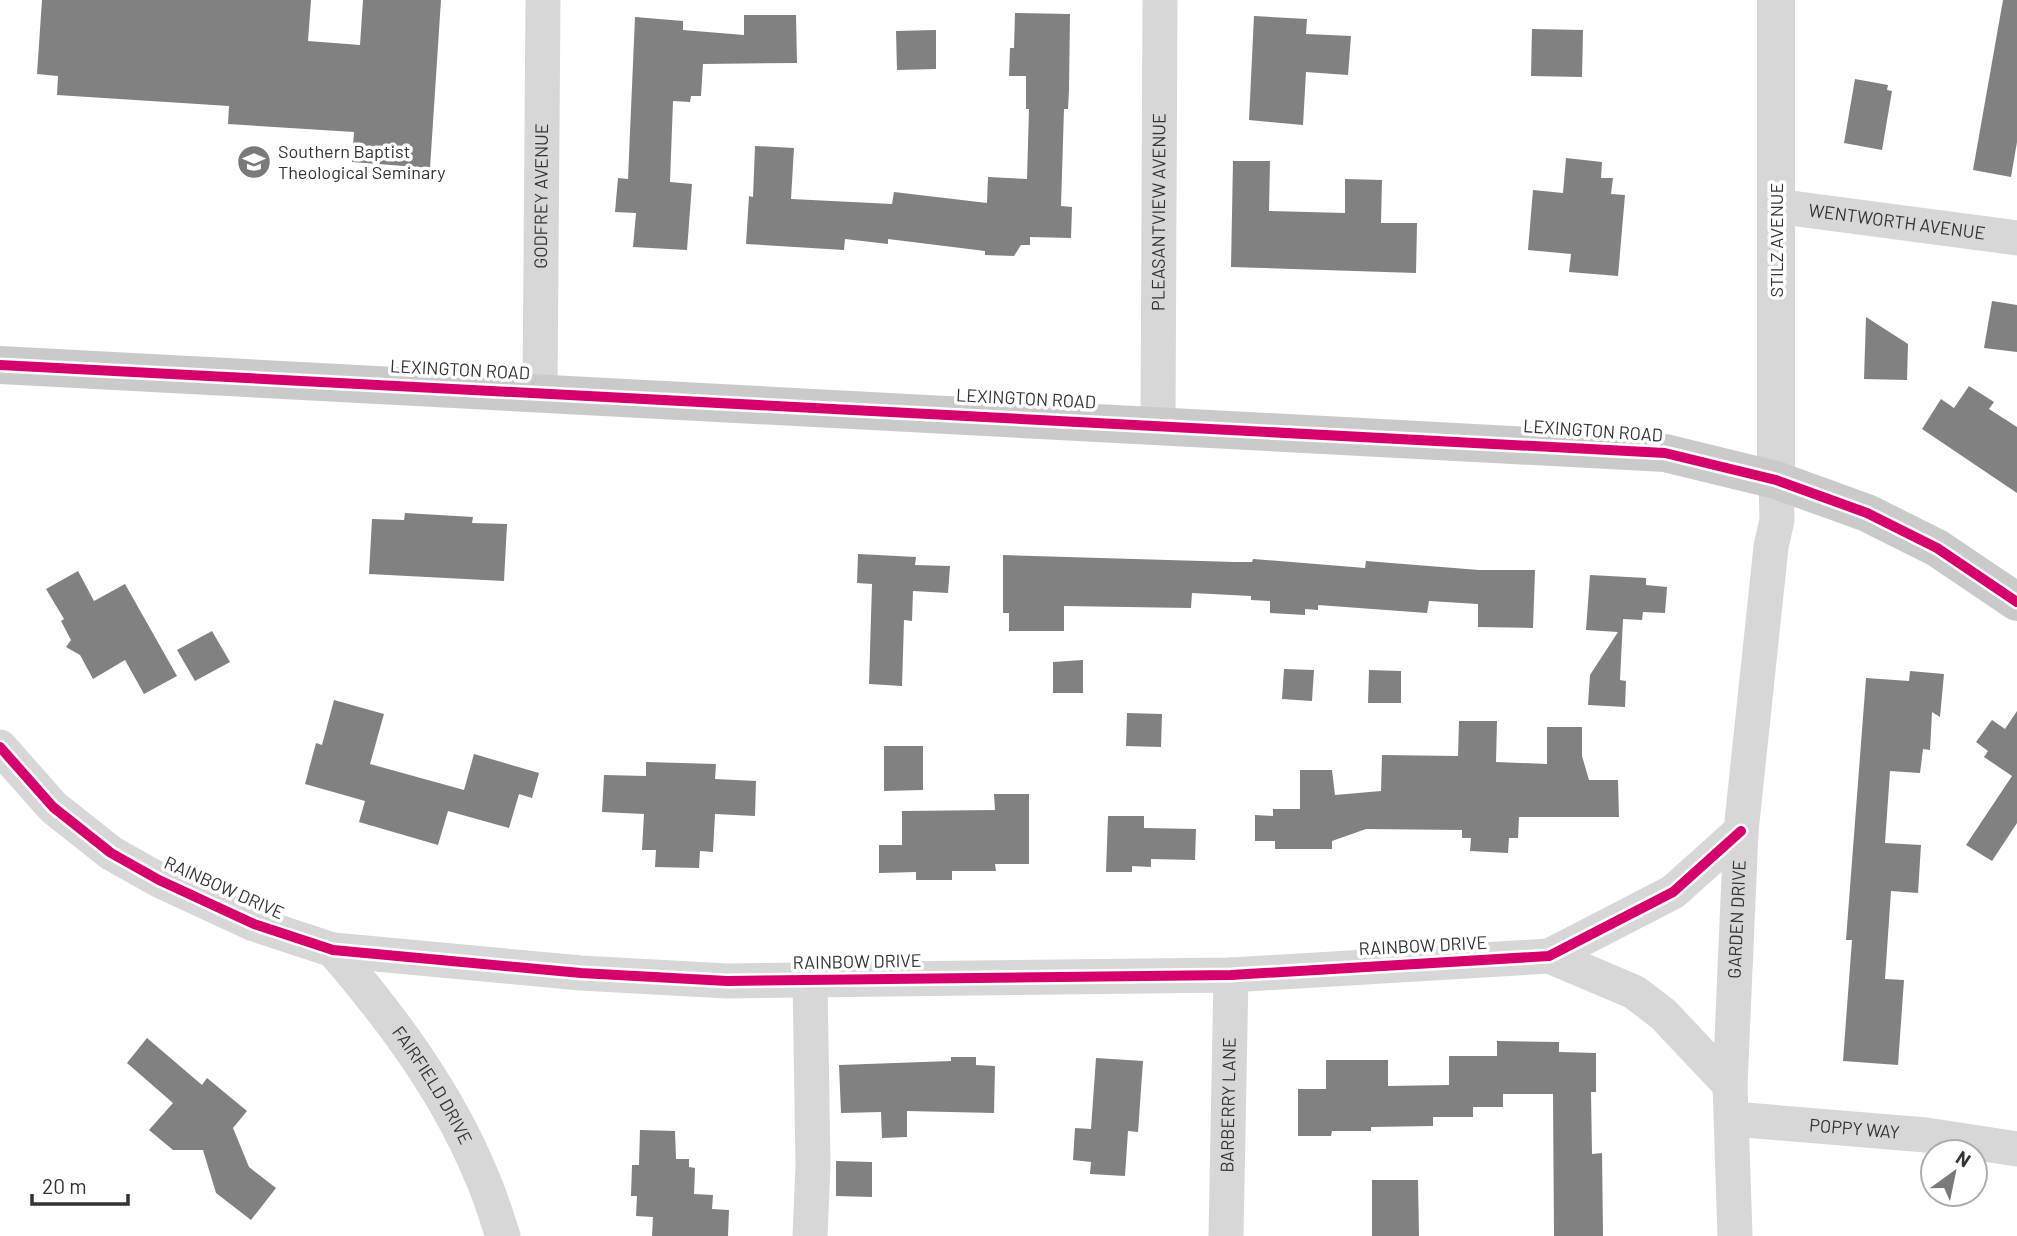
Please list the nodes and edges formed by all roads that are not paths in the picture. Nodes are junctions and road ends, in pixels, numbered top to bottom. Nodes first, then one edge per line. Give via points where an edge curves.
1 (543, 0) edge
2 (1160, 0) edge
3 (1776, 0) edge
4 (1776, 206) junction
5 (2017, 238) edge
6 (0, 365) edge
7 (540, 392) junction
8 (1158, 424) junction
9 (1776, 480) junction
10 (2017, 602) edge
11 (0, 747) edge
12 (1741, 831) junction
13 (333, 950) junction
14 (1549, 956) junction
15 (1231, 975) junction
16 (810, 980) junction
17 (1732, 1102) junction
18 (2017, 1149) edge
19 (503, 1236) edge
20 (810, 1236) edge
21 (1226, 1236) edge
22 (1735, 1236) edge

1 - 7 street, GODFREY AVENUE
2 - 8 street, PLEASANTVIEW AVENUE
3 - 4 street, STILZ AVENUE
4 - 5 street, WENTWORTH AVENUE
4 - 9 street, STILZ AVENUE
6 - 7 main road, LEXINGTON ROAD
7 - 8 main road, LEXINGTON ROAD
8 - 9 main road, LEXINGTON ROAD via 1665,453
9 - 10 main road, LEXINGTON ROAD via 1867,513 1937,548
9 - 12 street, GARDEN DRIVE via 1777,520
11 - 13 street, RAINBOW DRIVE via 52,807 111,853 254,924
12 - 14 street, RAINBOW DRIVE via 1673,892
12 - 17 street, GARDEN DRIVE
13 - 16 street, RAINBOW DRIVE via 581,973 727,981
13 - 19 street, FAIRFIELD DRIVE via 373,996 446,1103 481,1175
14 - 15 street, RAINBOW DRIVE
14 - 17 street, RAINBOW DRIVE via 1634,992 1663,1014
15 - 16 street, RAINBOW DRIVE
15 - 21 street, BARBERRY LANE
16 - 20 street
17 - 18 street, POPPY WAY
17 - 22 street, GARDEN DRIVE

